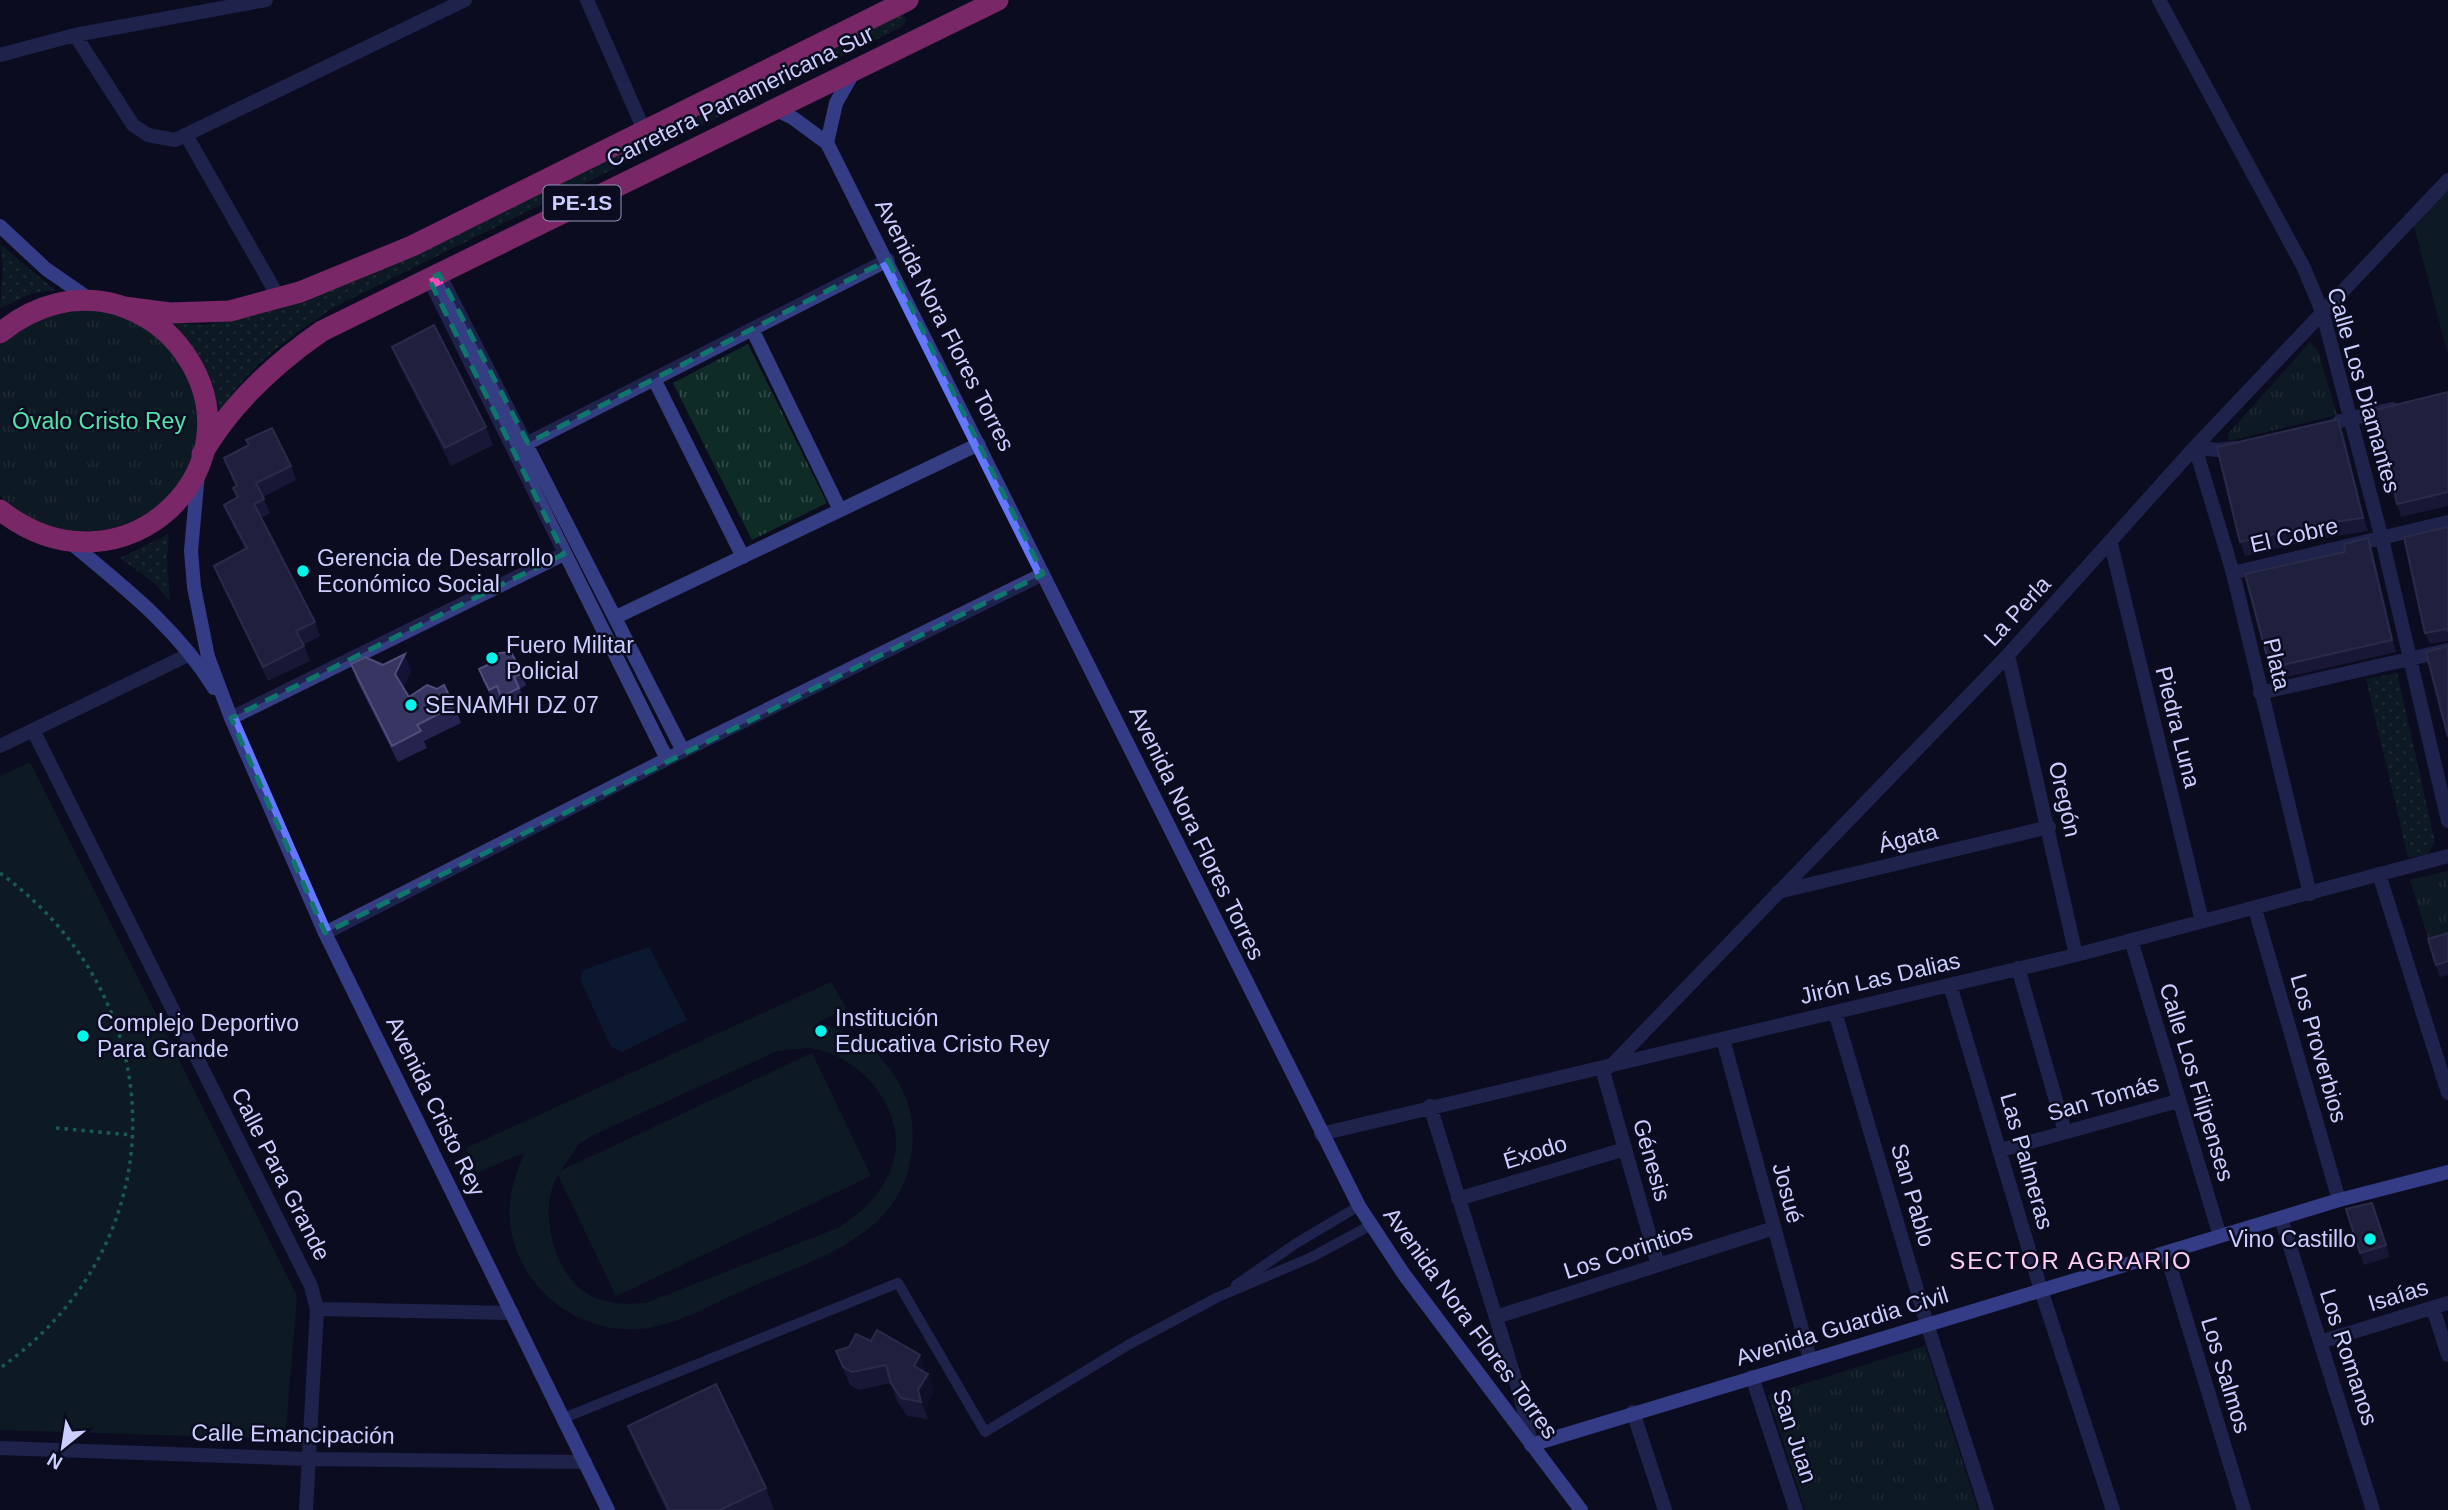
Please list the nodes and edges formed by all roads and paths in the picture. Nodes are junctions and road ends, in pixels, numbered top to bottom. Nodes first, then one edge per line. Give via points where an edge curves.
1 (266, 0) edge
2 (466, 0) edge
3 (587, 0) edge
4 (910, 0) edge
5 (998, 0) edge
6 (2159, 0) edge
7 (927, 34) junction
8 (75, 35) junction
9 (0, 55) edge
10 (856, 69) junction
11 (774, 109) junction
12 (644, 130) junction
13 (186, 135) junction
14 (827, 143) junction
15 (2448, 180) edge
16 (0, 226) edge
17 (888, 260) junction
18 (434, 276) junction
19 (279, 298) junction
20 (93, 300) junction
21 (124, 307) junction
22 (2323, 314) junction
23 (752, 329) junction
24 (0, 334) edge
25 (654, 379) junction
26 (2411, 404) edge
27 (2350, 419) junction
28 (2324, 426) edge
29 (528, 443) junction
30 (979, 444) junction
31 (2248, 445) edge
32 (2195, 447) junction
33 (201, 459) junction
34 (0, 510) edge
35 (840, 510) junction
36 (2448, 522) edge
37 (0, 531) edge
38 (36, 534) junction
39 (2382, 538) junction
40 (71, 543) junction
41 (2110, 544) junction
42 (564, 554) junction
43 (743, 556) junction
44 (2233, 573) junction
45 (1043, 574) junction
46 (616, 617) junction
47 (2448, 650) edge
48 (190, 654) junction
49 (2008, 655) junction
50 (2409, 660) junction
51 (2260, 693) junction
52 (231, 718) junction
53 (33, 730) junction
54 (0, 746) edge
55 (683, 751) junction
56 (667, 759) junction
57 (2448, 821) edge
58 (2049, 827) junction
59 (2448, 856) edge
60 (0, 873) edge
61 (2379, 874) junction
62 (1778, 892) junction
63 (2310, 894) junction
64 (2255, 909) junction
65 (2202, 921) junction
66 (326, 933) junction
67 (2131, 940) junction
68 (2076, 955) junction
69 (2018, 968) junction
70 (1950, 985) junction
71 (1835, 1012) junction
72 (1723, 1039) junction
73 (1606, 1067) junction
74 (2448, 1093) edge
75 (2178, 1101) junction
76 (1430, 1105) junction
77 (56, 1128) dead end
78 (2065, 1132) junction
79 (1321, 1133) junction
80 (132, 1135) junction
81 (1625, 1149) junction
82 (2001, 1150) junction
83 (2448, 1172) edge
84 (1458, 1199) junction
85 (2339, 1200) junction
86 (1359, 1206) junction
87 (2281, 1218) junction
88 (1371, 1225) junction
89 (1774, 1228) junction
90 (2220, 1236) junction
91 (2165, 1253) junction
92 (1658, 1265) junction
93 (2041, 1290) junction
94 (1218, 1297) junction
95 (2448, 1303) edge
96 (2433, 1308) junction
97 (317, 1309) junction
98 (512, 1312) junction
99 (1496, 1317) junction
100 (1927, 1324) junction
101 (2320, 1342) junction
102 (2448, 1355) edge
103 (1810, 1359) junction
104 (0, 1368) edge
105 (1752, 1377) junction
106 (1633, 1412) junction
107 (564, 1418) junction
108 (1531, 1445) junction
109 (0, 1448) edge
110 (309, 1459) junction
111 (585, 1462) junction
112 (306, 1510) edge
113 (608, 1510) edge
114 (1581, 1510) edge
115 (1665, 1510) edge
116 (1796, 1510) edge
117 (1987, 1510) edge
118 (2113, 1510) edge
119 (2244, 1510) edge
120 (2374, 1510) edge

1 - 8 street
2 - 13 street
3 - 12 street
4 - 7 highway
4 - 12 highway, Carretera Panamericana Sur / PE-1S
5 - 7 highway, Carretera Panamericana Sur / PE-1S
6 - 22 street, Calle Los Diamantes via 2304,268
7 - 10 highway, Carretera Panamericana Sur / PE-1S
8 - 9 street
8 - 13 street via 133,125 163,139
10 - 11 highway, Carretera Panamericana Sur / PE-1S
10 - 14 street via 836,103
11 - 14 street, Avenida Nora Flores Torres
11 - 18 highway, Carretera Panamericana Sur / PE-1S
12 - 19 highway, Carretera Panamericana Sur / PE-1S via 412,246
13 - 19 street
14 - 17 street, Avenida Nora Flores Torres
15 - 22 street, La Perla
16 - 20 street via 46,269
17 - 23 street
17 - 30 street, Avenida Nora Flores Torres
18 - 29 street
18 - 33 highway, Carretera Panamericana Sur / PE-1S via 322,331 296,349 251,388
18 - 42 street
19 - 21 highway, Carretera Panamericana Sur / PE-1S via 219,312 170,313
20 - 21 highway, PE-1S
20 - 24 highway, PE-1S via 50,305
21 - 33 highway, PE-1S via 160,326 187,356 203,394 206,434
22 - 27 street, Calle Los Diamantes
22 - 32 street, La Perla
23 - 25 street
23 - 35 street
25 - 29 street
25 - 43 street
26 - 27 street
27 - 28 street
27 - 39 street, Calle Los Diamantes
29 - 46 street
30 - 35 street
30 - 45 street, Avenida Nora Flores Torres
31 - 32 street via 2217,450
32 - 41 street, La Perla
32 - 44 street, Plata
33 - 40 highway, PE-1S via 187,489 149,526 124,538
33 - 52 street, Avenida Cristo Rey via 191,551 194,587 208,657
34 - 38 highway, PE-1S
35 - 43 street
36 - 39 street, El Cobre
37 - 38 highway, PE-1S
38 - 40 highway, PE-1S
39 - 44 street, El Cobre
39 - 50 street, Calle Los Diamantes
40 - 48 street, Avenida Cristo Rey via 148,607
41 - 49 street, La Perla
41 - 65 street, Piedra Luna
42 - 52 street
42 - 56 street
43 - 46 street
44 - 51 street, Plata
45 - 55 street
45 - 79 street, Avenida Nora Flores Torres
46 - 55 street
47 - 50 street
48 - 52 street, Avenida Cristo Rey
48 - 53 street
49 - 58 street, Oregón
49 - 62 street, La Perla
50 - 51 street
50 - 57 street, Calle Los Diamantes
51 - 63 street, Plata
52 - 66 street, Avenida Cristo Rey
53 - 54 street
53 - 97 street, Calle Para Grande via 312,1286
55 - 56 street
56 - 66 street
58 - 62 street, Ágata
58 - 68 street, Oregón
59 - 61 street, Jirón Las Dalias
60 - 80 path via 45,909 72,939 106,995 128,1062
61 - 63 street, Jirón Las Dalias
61 - 74 street
62 - 73 street, La Perla
63 - 64 street, Jirón Las Dalias
64 - 65 street, Jirón Las Dalias
64 - 85 street, Los Proverbios
65 - 67 street, Jirón Las Dalias
66 - 98 street, Avenida Cristo Rey
67 - 68 street, Jirón Las Dalias
67 - 75 street, Calle Los Filipenses
68 - 69 street, Jirón Las Dalias
69 - 70 street, Jirón Las Dalias
69 - 78 street
70 - 71 street, Jirón Las Dalias
70 - 82 street, Las Palmeras
71 - 72 street, Jirón Las Dalias
71 - 100 street, San Pablo
72 - 73 street, Jirón Las Dalias
72 - 89 street, Josué
73 - 76 street, Jirón Las Dalias
73 - 81 street, Génesis
75 - 78 street, San Tomás
75 - 90 street, Calle Los Filipenses
76 - 79 street, Jirón Las Dalias
76 - 84 street
77 - 80 path
78 - 82 street, San Tomás
79 - 86 street, Avenida Nora Flores Torres
80 - 104 path via 119,1204 94,1266 58,1316
81 - 84 street, Éxodo
81 - 92 street, Génesis
82 - 93 street, Las Palmeras
83 - 85 street, Avenida Guardia Civil
84 - 99 street
85 - 87 street, Avenida Guardia Civil
86 - 88 street, Avenida Nora Flores Torres
86 - 94 lane
87 - 90 street, Avenida Guardia Civil
87 - 101 street, Los Romanos
88 - 94 lane via 1312,1257
88 - 108 street, Avenida Nora Flores Torres
89 - 92 street, Los Corintios
89 - 103 street, Josué
90 - 91 street, Avenida Guardia Civil
91 - 93 street, Avenida Guardia Civil
91 - 119 street, Los Salmos
92 - 99 street, Los Corintios
93 - 100 street, Avenida Guardia Civil
93 - 118 street, Las Palmeras
94 - 107 lane via 1128,1345 985,1432 898,1283
95 - 96 street, Isaías
96 - 101 street, Isaías
96 - 102 street
97 - 98 street
97 - 110 street, Calle Para Grande
98 - 107 street, Avenida Cristo Rey
99 - 108 street
100 - 103 street, Avenida Guardia Civil
100 - 117 street, San Pablo
101 - 120 street, Los Romanos
103 - 105 street, Avenida Guardia Civil
105 - 106 street, Avenida Guardia Civil
105 - 116 street, San Juan
106 - 108 street, Avenida Guardia Civil
106 - 115 street
107 - 111 street, Avenida Cristo Rey
108 - 114 street, Avenida Nora Flores Torres
109 - 110 street, Calle Emancipación
110 - 111 street, Calle Emancipación
110 - 112 street, Calle Para Grande
111 - 113 street, Avenida Cristo Rey

